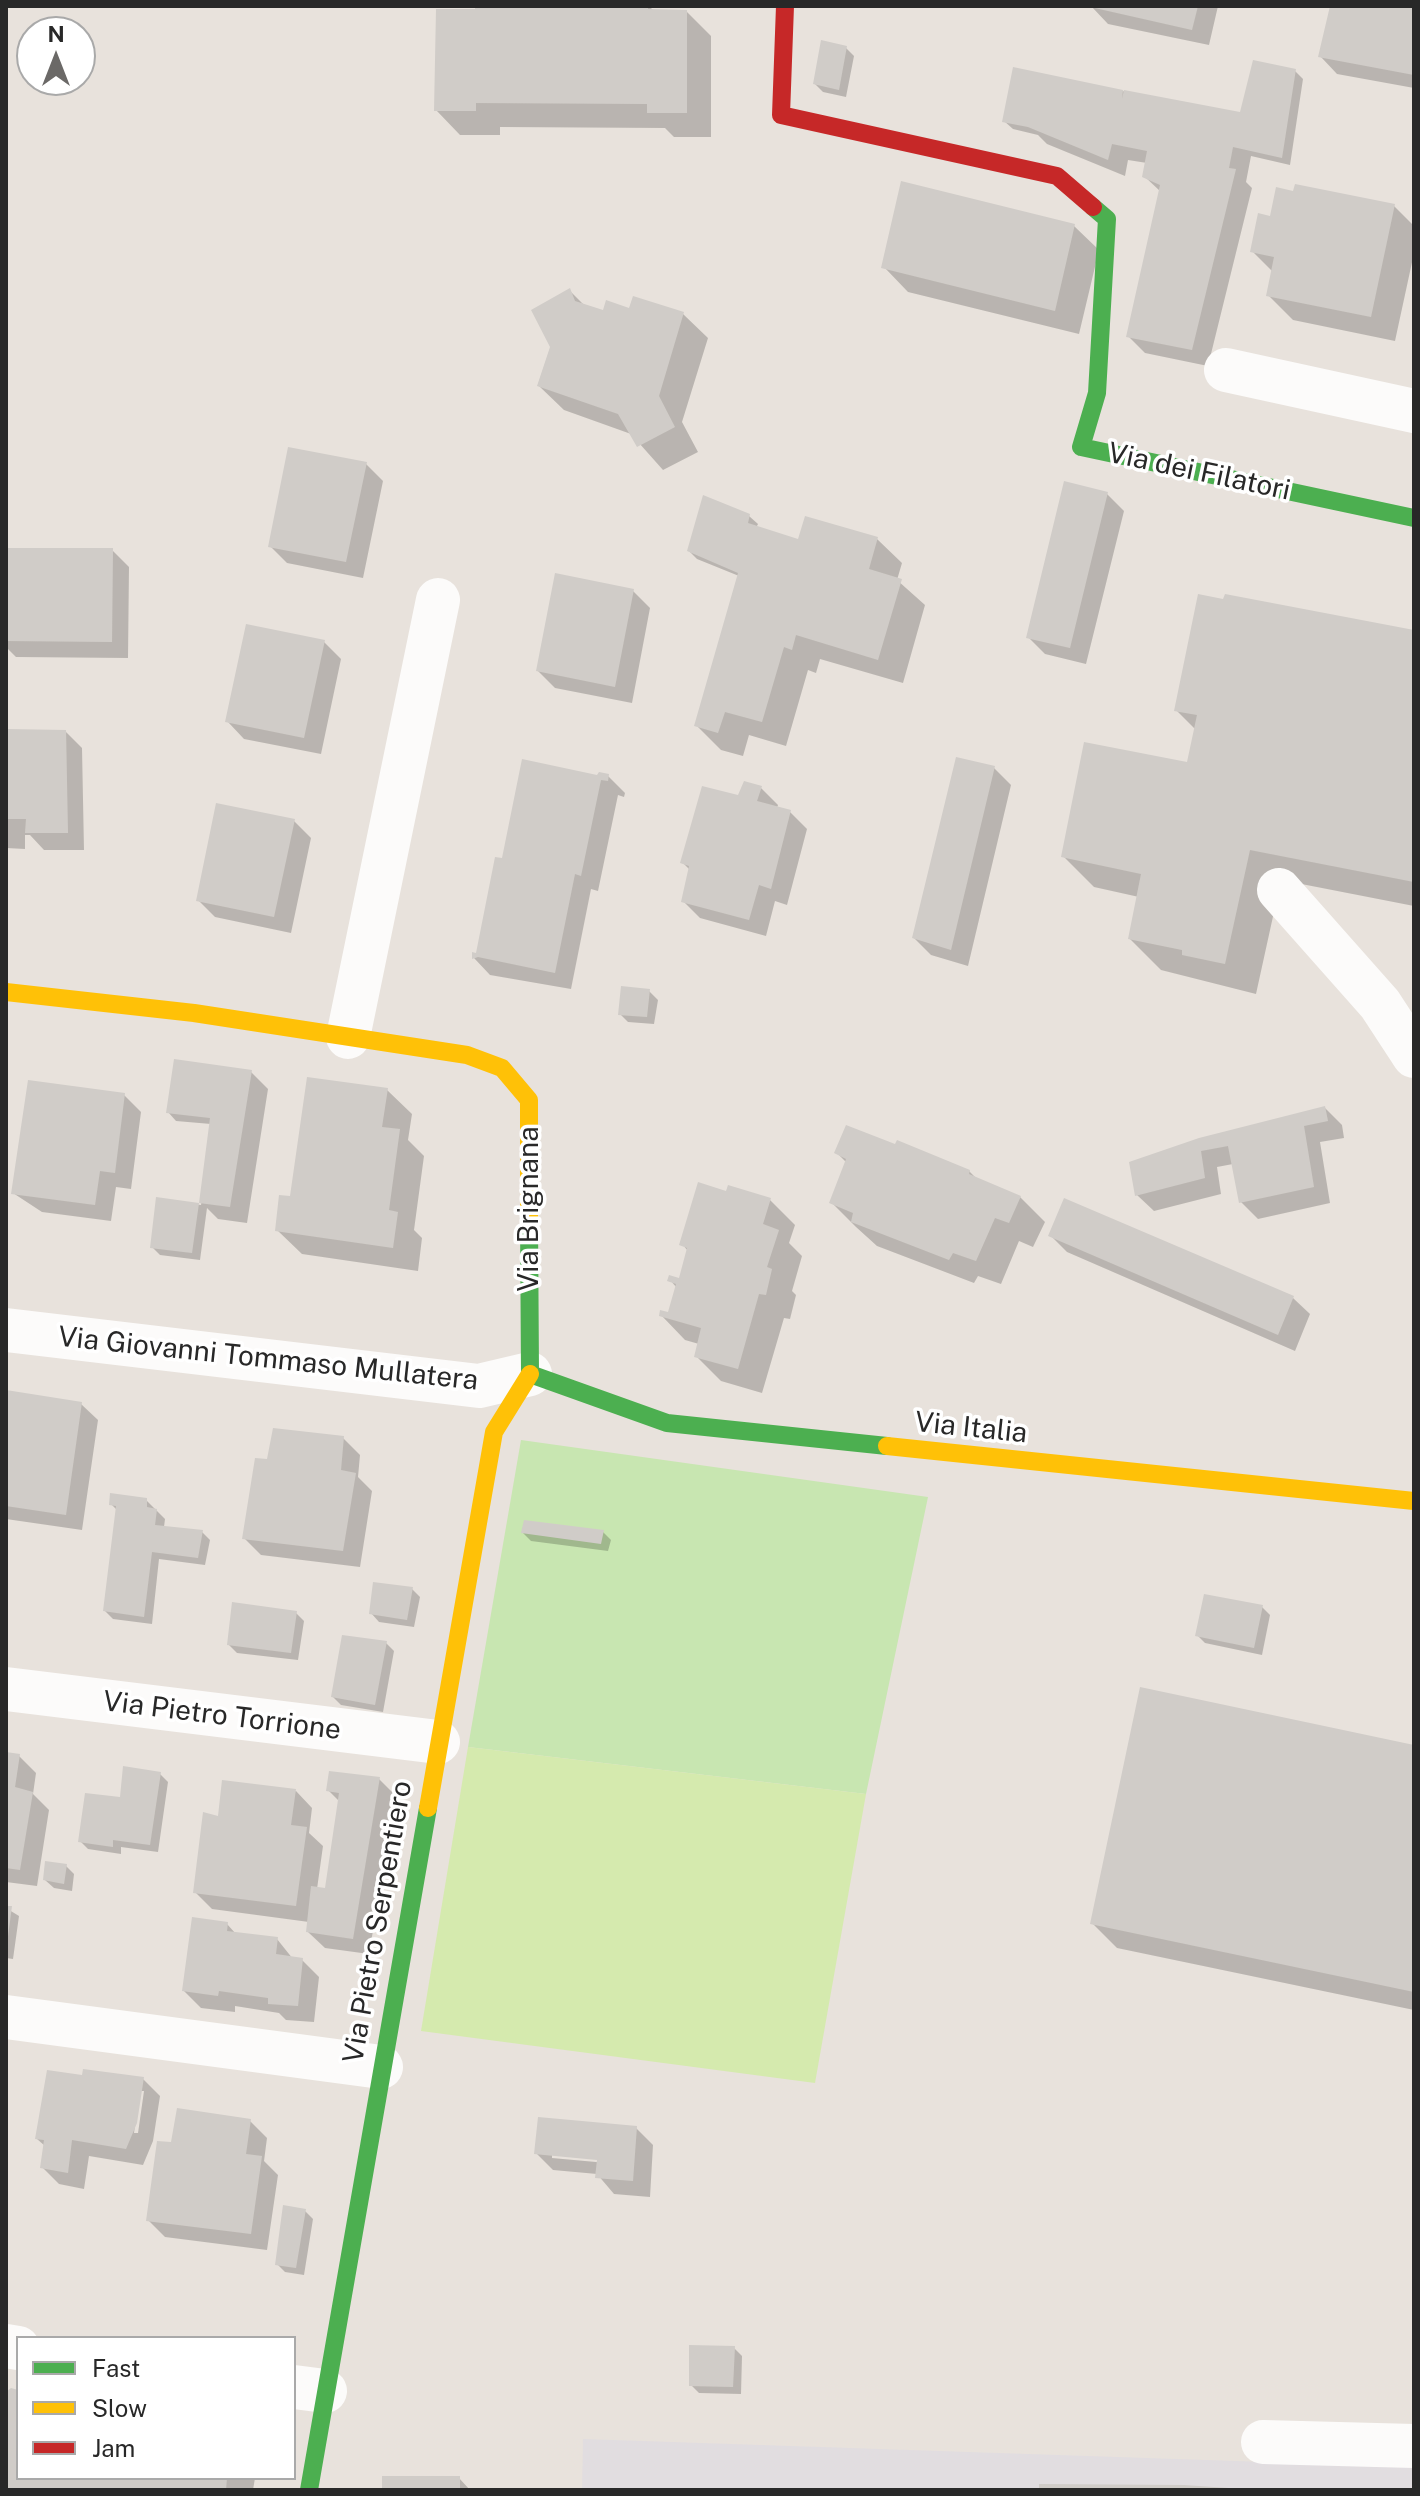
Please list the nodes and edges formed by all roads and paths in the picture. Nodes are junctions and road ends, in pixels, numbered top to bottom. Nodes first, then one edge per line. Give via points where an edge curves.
1 (785, 6) edge
2 (1226, 370) dead end
3 (1414, 411) edge
4 (1414, 518) edge
5 (438, 600) dead end
6 (1279, 890) dead end
7 (6, 992) edge
8 (348, 1037) junction
9 (1414, 1056) edge
10 (6, 1330) edge
11 (530, 1374) junction
12 (1414, 1501) edge
13 (6, 1689) edge
14 (438, 1742) junction
15 (6, 2017) edge
16 (381, 2067) junction
17 (310, 2389) edge
18 (1263, 2442) dead end
19 (1414, 2446) edge
20 (309, 2490) edge

1 - 4 street, Via dei Filatori via 781,115 1057,176 1107,219 1097,393 1081,447
2 - 3 street
5 - 8 street
6 - 9 street via 1380,1004
7 - 8 street, Via Brignana
8 - 11 street, Via Brignana via 467,1055 502,1068 529,1100
10 - 11 street, Via Giovanni Tommaso Mullatera via 479,1386
11 - 12 street, Via Italia via 667,1423
11 - 14 street, Via Pietro Serpentiero via 494,1432
13 - 14 street, Via Pietro Torrione
14 - 16 street, Via Pietro Serpentiero
15 - 16 street
16 - 17 street, Via Pietro Serpentiero
17 - 20 street, Via Pietro Serpentiero
18 - 19 street

